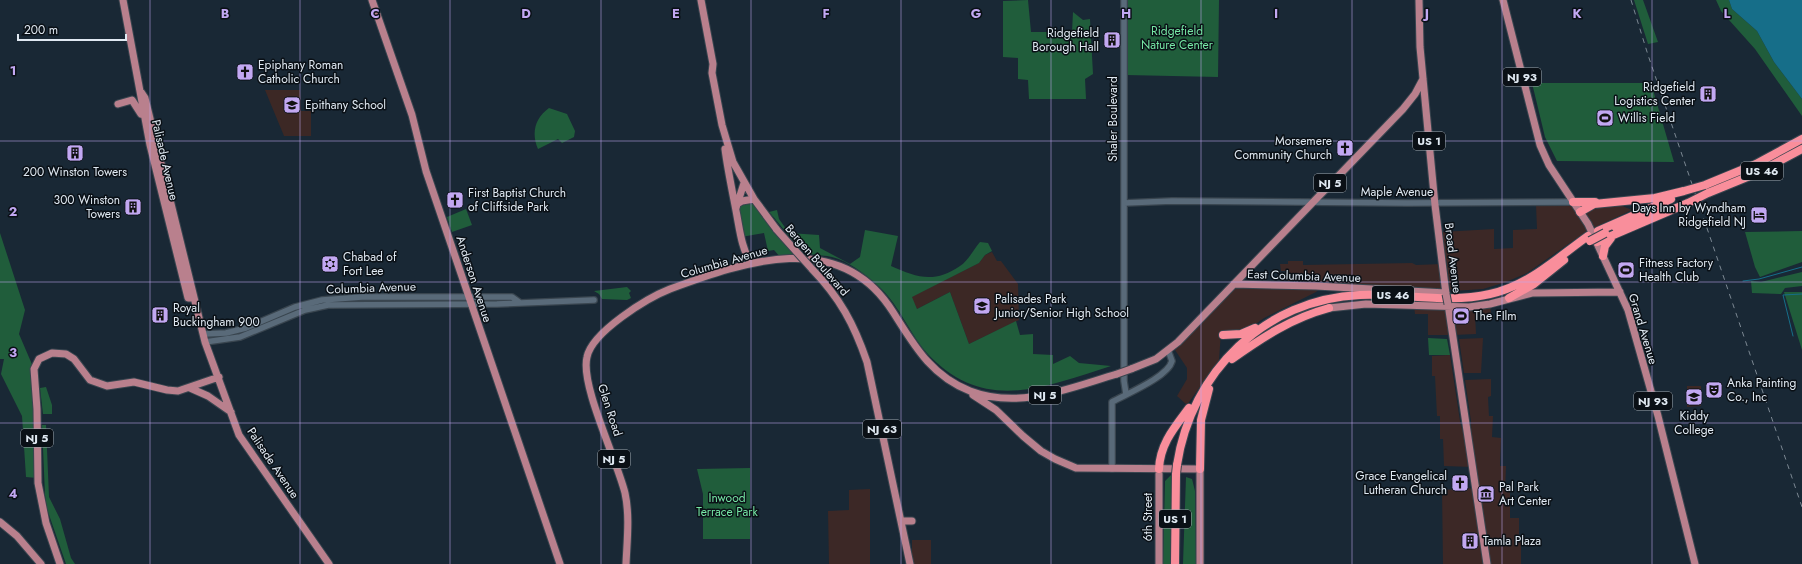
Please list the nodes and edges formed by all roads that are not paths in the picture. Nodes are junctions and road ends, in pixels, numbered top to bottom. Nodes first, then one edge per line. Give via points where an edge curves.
1 (123, 0) edge
2 (372, 0) edge
3 (701, 0) edge
4 (1124, 0) edge
5 (1419, 0) edge
6 (1503, 0) edge
7 (1423, 79) junction
8 (141, 92) junction
9 (118, 104) dead end
10 (144, 120) junction
11 (722, 125) junction
12 (154, 136) junction
13 (1802, 139) edge
14 (1802, 148) edge
15 (744, 182) junction
16 (730, 185) junction
17 (1707, 189) junction
18 (1686, 197) junction
19 (754, 199) junction
20 (1311, 202) junction
21 (1573, 202) junction
22 (1618, 202) junction
23 (1124, 203) junction
24 (1435, 203) junction
25 (736, 206) junction
26 (1580, 212) junction
27 (1613, 236) junction
28 (1592, 240) junction
29 (1603, 256) junction
30 (1561, 259) junction
31 (751, 263) junction
32 (1234, 284) junction
33 (1374, 290) junction
34 (1620, 292) junction
35 (1446, 294) junction
36 (193, 298) junction
37 (1509, 298) junction
38 (470, 300) junction
39 (594, 300) dead end
40 (1448, 306) junction
41 (1329, 308) joint
42 (1255, 328) junction
43 (203, 334) junction
44 (1223, 334) dead end
45 (205, 342) junction
46 (1168, 350) junction
47 (587, 357) joint
48 (1232, 359) junction
49 (1220, 365) junction
50 (218, 377) junction
51 (190, 388) junction
52 (1209, 389) junction
53 (971, 391) junction
54 (1126, 394) junction
55 (1199, 395) junction
56 (233, 415) junction
57 (1180, 465) junction
58 (1112, 469) junction
59 (1159, 469) junction
60 (1200, 469) junction
61 (1179, 474) junction
62 (901, 521) junction
63 (912, 521) dead end
64 (0, 522) edge
65 (41, 564) edge
66 (60, 564) edge
67 (329, 564) edge
68 (560, 564) edge
69 (626, 564) edge
70 (910, 564) edge
71 (1159, 564) edge
72 (1175, 564) edge
73 (1180, 564) edge
74 (1200, 564) edge
75 (1487, 564) edge
76 (1695, 564) edge

1 - 8 main road, Palisade Avenue
2 - 38 main road, Anderson Avenue via 404,91 426,171
3 - 11 main road, Bergen Boulevard / NJ 63
4 - 23 street, Shaler Boulevard
5 - 7 main road, Broad Avenue / US 1 via 1419,40
6 - 21 main road, Grand Avenue / NJ 93 via 1540,145 1549,165
7 - 20 main road, NJ 5 via 1406,105
7 - 24 main road, Broad Avenue / US 1
8 - 10 main road, Palisade Avenue
8 - 12 main road, Palisade Avenue via 145,98
9 - 10 main road via 132,100
10 - 12 main road
10 - 36 main road, Palisade Avenue via 188,298
11 - 15 main road, Bergen Boulevard / NJ 63 via 733,162
11 - 16 main road
12 - 36 main road, Palisade Avenue
13 - 17 highway, US 46
14 - 17 highway, US 46 via 1757,173
15 - 16 main road
15 - 19 main road, Bergen Boulevard / NJ 63
15 - 25 main road
16 - 25 main road
17 - 18 highway, bridge
17 - 18 highway, bridge
18 - 22 highway
18 - 27 highway
18 - 28 highway, US 46, bridge via 1601,232
19 - 25 main road via 742,201
19 - 62 main road, Bergen Boulevard / NJ 63, bridge via 777,230 842,304 861,344 872,380
20 - 23 street, Maple Avenue
20 - 24 street, Maple Avenue
20 - 32 main road, NJ 5
21 - 22 highway
21 - 24 street, Maple Avenue
21 - 26 main road, Grand Avenue / NJ 93
22 - 26 highway via 1594,204
23 - 54 street, Shaler Boulevard
24 - 35 main road, Broad Avenue / US 1
25 - 31 main road via 745,253
26 - 28 main road, Grand Avenue / NJ 93
27 - 28 highway
27 - 29 highway via 1606,244
28 - 29 main road, Grand Avenue / NJ 93
28 - 30 highway, US 46
29 - 34 main road, Grand Avenue / NJ 93
30 - 35 highway via 1498,287 1472,293
30 - 37 highway via 1534,284
30 - 48 highway, US 46 via 1520,288 1490,299 1457,302 1359,299 1314,307 1273,326
30 - 49 highway, US 46 via 1521,283 1484,295 1459,298 1361,295 1316,302 1285,314 1263,327
31 - 47 main road, Columbia Avenue / NJ 5 via 677,286 654,296 637,306 597,339
31 - 53 main road, Columbia Avenue / NJ 5 via 780,258 825,260 852,272 870,284 890,306 912,344 926,362 948,380
32 - 33 main road, East Columbia Avenue
32 - 46 main road, NJ 5
33 - 35 main road, East Columbia Avenue / US 1
33 - 42 highway, US 1 via 1344,291 1310,299 1280,312
34 - 37 main road via 1532,293
34 - 76 main road, Grand Avenue / NJ 93 via 1649,384
35 - 40 main road, Broad Avenue / US 1, bridge
36 - 43 main road, Palisade Avenue
37 - 40 main road via 1480,306
38 - 39 street, Columbia Avenue via 512,297 519,302
38 - 43 street, Columbia Avenue via 362,297 322,300 295,306 246,328 226,333
38 - 45 street, Columbia Avenue via 328,305 305,310 240,337
38 - 68 main road, Anderson Avenue
40 - 41 main road, US 1 via 1373,304
40 - 75 main road, Broad Avenue
41 - 48 highway, US 1 via 1306,315
42 - 44 highway via 1241,334
42 - 49 highway, US 1 via 1232,348
43 - 45 main road, Palisade Avenue
45 - 50 main road, Palisade Avenue
46 - 53 main road, NJ 5, bridge via 1131,370 1048,395 1001,399
46 - 54 street via 1172,358 1170,367
47 - 69 main road, Glen Road / NJ 5 via 586,368 595,403 626,500
48 - 52 highway, US 1
49 - 55 highway, US 1
50 - 51 main road, NJ 5
50 - 56 main road, Palisade Avenue
51 - 56 main road via 224,405
51 - 66 main road, NJ 5 via 172,391 134,382 104,386 90,380 74,359 66,354 52,353 39,359 34,369 38,483 46,523
52 - 57 highway, US 1 via 1191,426
52 - 60 highway via 1201,420
53 - 58 main road via 1036,447 1056,459 1076,468
54 - 58 street via 1112,402
55 - 57 highway, US 1 via 1184,432
55 - 59 highway via 1164,444
56 - 67 main road, Palisade Avenue via 239,435
57 - 61 highway, US 1
58 - 59 main road
59 - 60 main road
59 - 71 main road, 6th Street
60 - 74 main road
61 - 72 highway, US 1
61 - 73 highway, US 1
62 - 63 main road
62 - 70 main road, Bergen Boulevard / NJ 63
64 - 65 main road via 20,539

